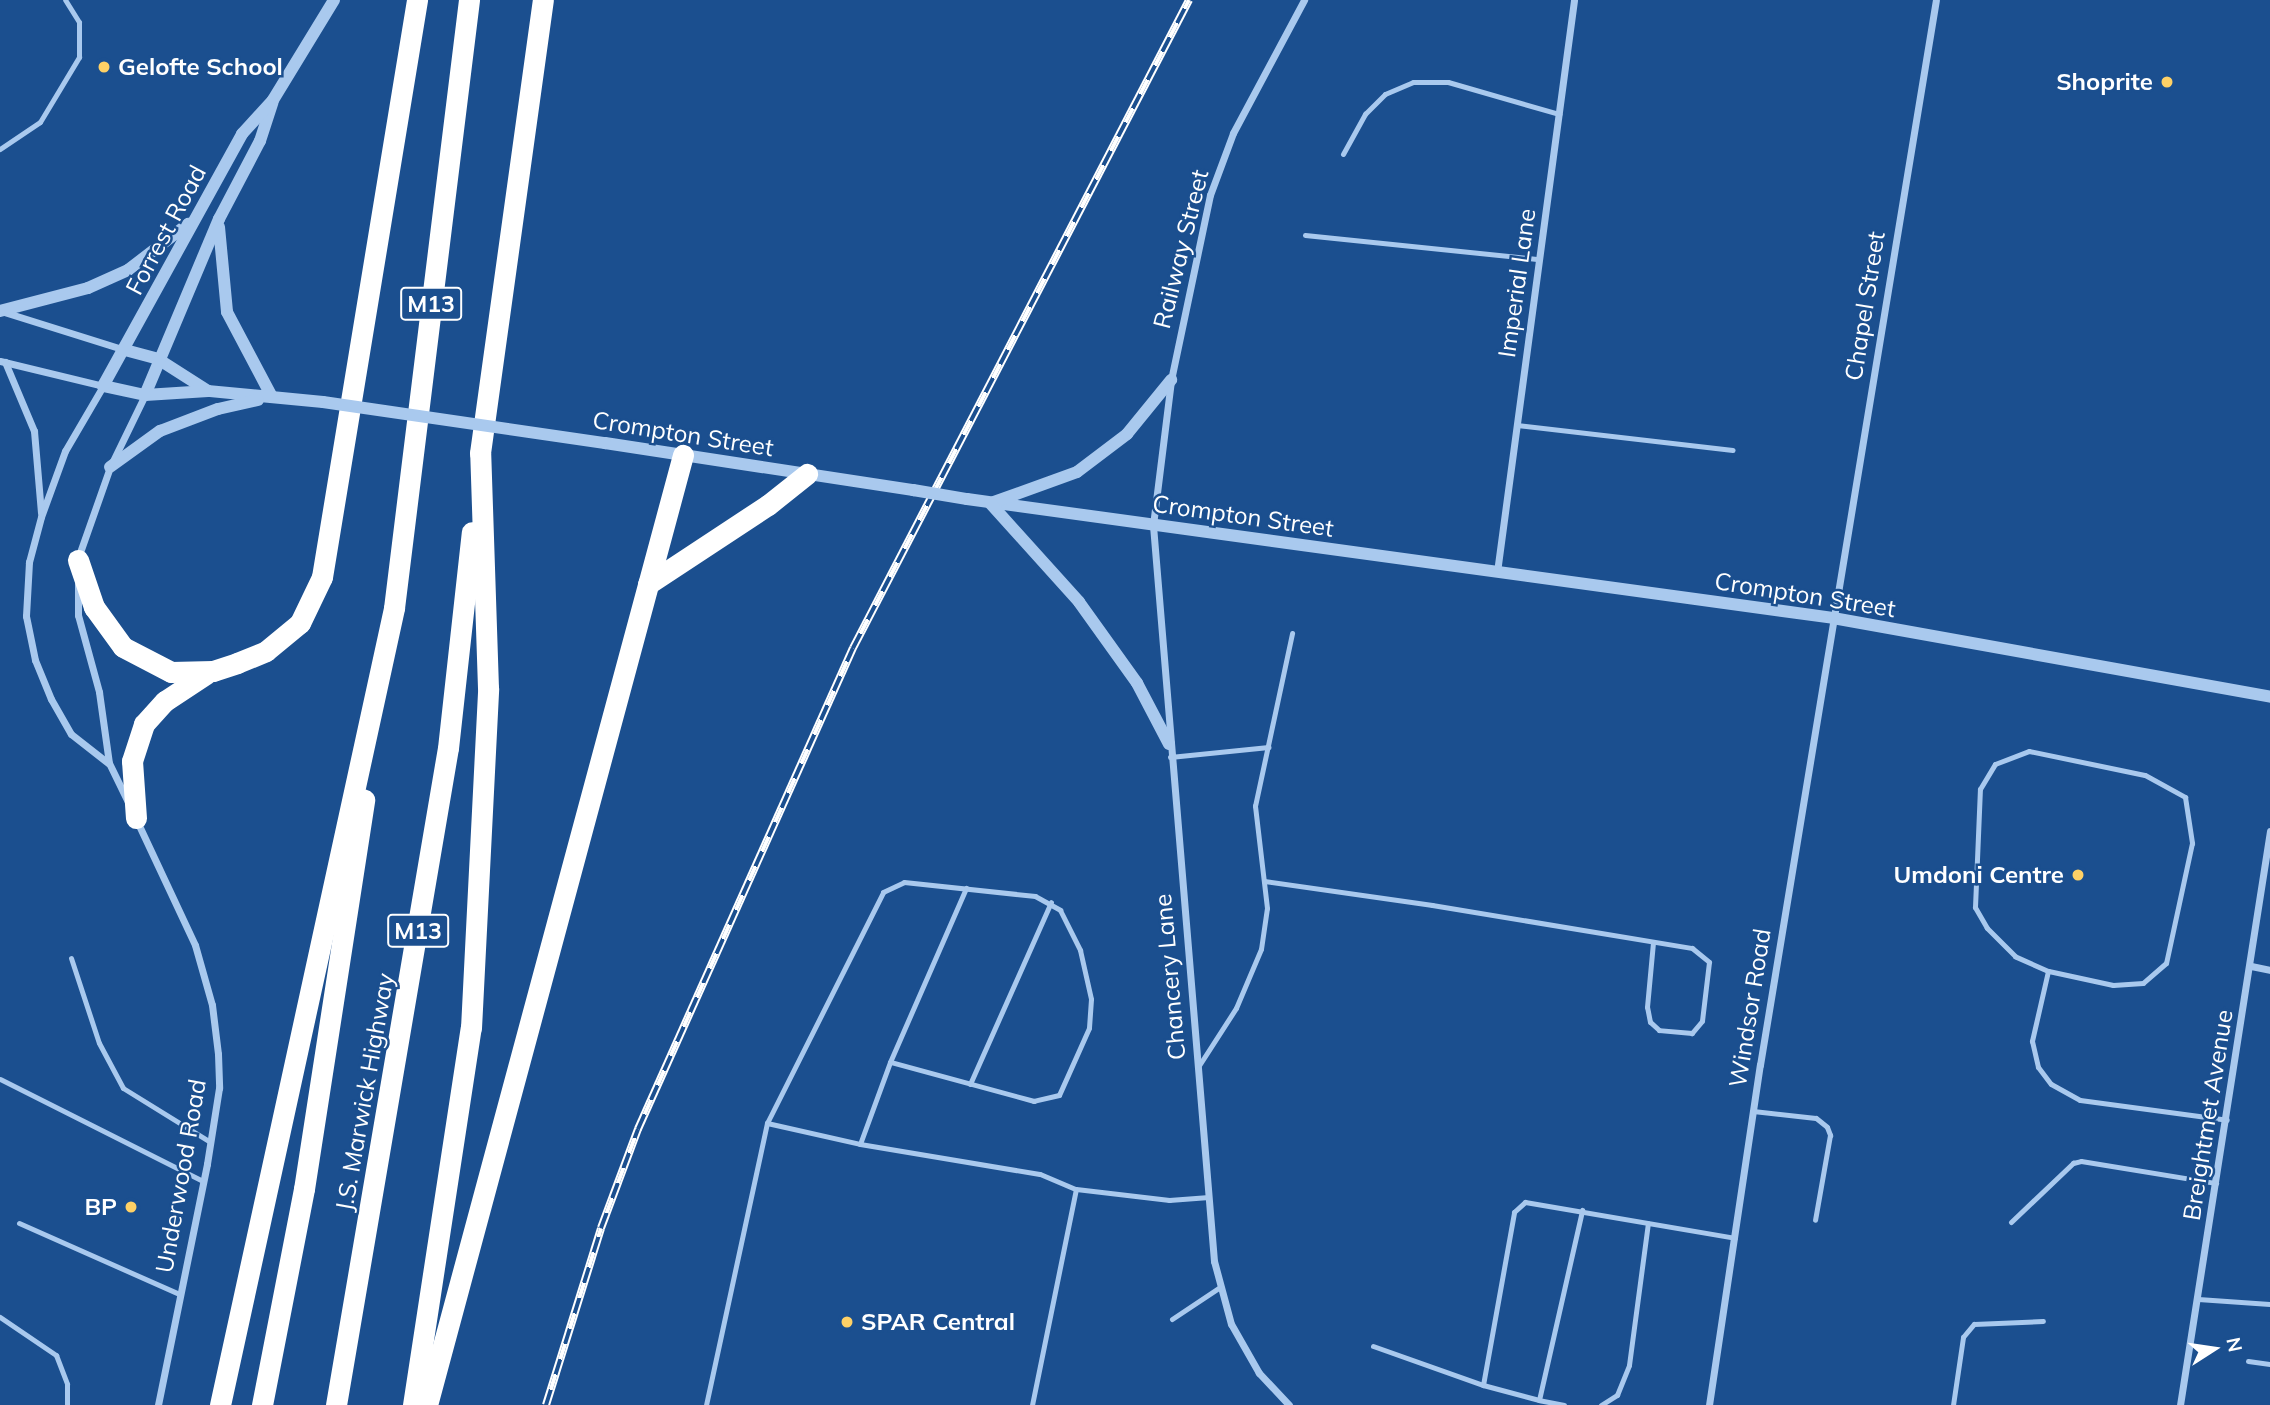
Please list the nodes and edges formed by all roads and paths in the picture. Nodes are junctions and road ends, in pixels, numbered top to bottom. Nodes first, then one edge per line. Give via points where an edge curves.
1 (65, 0) edge
2 (334, 0) edge
3 (417, 0) edge
4 (469, 0) edge
5 (543, 0) edge
6 (1304, 0) edge
7 (1574, 0) edge
8 (1936, 0) edge
9 (273, 100) junction
10 (1559, 114) junction
11 (0, 149) edge
12 (1343, 155) dead end
13 (196, 216) junction
14 (219, 219) junction
15 (1306, 235) dead end
16 (1539, 260) junction
17 (0, 311) edge
18 (125, 350) junction
19 (158, 359) junction
20 (3, 361) edge
21 (1171, 380) junction
22 (103, 386) junction
23 (208, 391) junction
24 (145, 395) junction
25 (272, 397) junction
26 (1517, 425) junction
27 (1733, 450) dead end
28 (480, 453) junction
29 (683, 455) junction
30 (110, 467) junction
31 (807, 474) junction
32 (990, 503) junction
33 (41, 517) junction
34 (1153, 525) junction
35 (78, 559) junction
36 (1497, 572) junction
37 (648, 584) junction
38 (394, 608) junction
39 (1833, 618) junction
40 (1292, 633) dead end
41 (214, 671) junction
42 (2270, 697) edge
43 (1268, 747) junction
44 (1169, 750) junction
45 (109, 763) junction
46 (136, 818) junction
47 (2270, 831) edge
48 (1264, 881) junction
49 (966, 888) junction
50 (1051, 902) junction
51 (1653, 942) junction
52 (71, 958) dead end
53 (2251, 966) junction
54 (2270, 970) edge
55 (2048, 971) junction
56 (890, 1062) junction
57 (1197, 1069) junction
58 (0, 1079) edge
59 (970, 1084) junction
60 (1753, 1111) junction
61 (2227, 1120) junction
62 (768, 1122) junction
63 (211, 1142) junction
64 (860, 1144) junction
65 (203, 1181) junction
66 (2216, 1183) junction
67 (1076, 1189) junction
68 (1209, 1197) junction
69 (1582, 1210) junction
70 (1815, 1220) dead end
71 (2011, 1222) dead end
72 (19, 1223) dead end
73 (1648, 1223) junction
74 (1735, 1238) junction
75 (1220, 1287) junction
76 (179, 1294) junction
77 (2198, 1299) junction
78 (2270, 1304) edge
79 (0, 1317) edge
80 (1172, 1319) dead end
81 (2043, 1321) dead end
82 (1373, 1346) dead end
83 (2248, 1361) dead end
84 (2270, 1364) edge
85 (1483, 1385) junction
86 (1539, 1400) junction
87 (67, 1405) edge
88 (158, 1405) edge
89 (220, 1405) edge
90 (262, 1405) edge
91 (336, 1405) edge
92 (413, 1405) edge
93 (427, 1405) edge
94 (706, 1405) edge
95 (1032, 1405) edge
96 (1289, 1405) edge
97 (1564, 1405) edge
98 (1601, 1405) edge
99 (1709, 1405) edge
100 (1953, 1405) edge
101 (2180, 1405) edge

1 - 11 lane via 79,22 79,57 40,122
2 - 9 street, Forrest Road
3 - 41 highway via 322,577 300,623 287,637 266,651
4 - 38 highway, M13
5 - 28 highway, M13
6 - 21 street, Railway Street via 1233,133 1210,195
7 - 10 street, Imperial Lane
8 - 39 street, Chapel Street
9 - 13 street, Forrest Road via 242,134
9 - 14 street, Forrest Road via 260,141
10 - 12 lane via 1448,82 1413,82 1385,94 1365,114
10 - 16 street, Imperial Lane
13 - 17 street via 165,246 128,270 88,288
13 - 18 street, Forrest Road
14 - 19 street, Forrest Road
14 - 25 street via 218,256 227,312
15 - 16 lane
16 - 26 street, Imperial Lane
17 - 18 street
18 - 19 street, Crompton Street
18 - 22 street, Forrest Road
19 - 23 street, Crompton Street
19 - 24 street, Forrest Road
20 - 22 street
20 - 33 street via 34,431
21 - 32 street via 1127,434 1077,471
21 - 34 street, Railway Street
22 - 24 street, Crompton Street
22 - 33 street, Underwood Road via 65,451
23 - 24 street, Crompton Street
23 - 25 street, Crompton Street
24 - 30 street, Underwood Road
25 - 29 street, Crompton Street, bridge
25 - 30 street via 218,409 160,431
26 - 27 lane
26 - 36 street, Imperial Lane
28 - 91 highway, J.S. Marwick Highway / M13 via 448,748
28 - 92 highway via 488,688 471,1028
29 - 31 street, Crompton Street
29 - 37 highway
30 - 35 street, Underwood Road
31 - 32 street, Crompton Street, bridge
31 - 37 highway
32 - 34 street, Crompton Street
32 - 44 street via 1079,602 1137,683
33 - 45 street, Underwood Road via 29,562 26,616 35,660 71,734
34 - 36 street, Crompton Street
34 - 44 street, Chancery Lane
35 - 41 highway via 94,607 135,657 171,672
35 - 45 street, Underwood Road via 78,615 99,692
36 - 39 street, Crompton Street
37 - 93 highway
38 - 89 highway
38 - 90 highway, J.S. Marwick Highway / M13 via 306,1175
39 - 42 street, Crompton Street
39 - 60 street, Windsor Road
40 - 43 lane
41 - 46 highway via 165,701 144,724 132,761
43 - 44 lane
43 - 48 lane via 1255,806
44 - 57 street, Chancery Lane
45 - 46 street, Underwood Road
46 - 63 street, Underwood Road via 174,894 212,1005 219,1088
47 - 53 street, Breightmet Avenue
48 - 51 lane
48 - 57 lane via 1267,908 1255,971
49 - 50 lane
49 - 56 lane
49 - 62 lane via 904,881 883,892
50 - 59 lane
50 - 59 lane via 1069,922 1085,964 1091,999 1089,1028 1065,1088 1052,1098 1034,1101
51 - 51 lane via 1647,1007 1650,1022 1659,1030 1692,1033 1702,1021 1709,962 1692,948
52 - 63 lane via 99,1043 123,1088
53 - 54 street
53 - 61 street, Breightmet Avenue
55 - 55 lane via 2015,956 1987,928 1975,907 1980,789 1995,764 2029,751 2067,757 2145,775 2185,797 2192,844 2166,963 2143,983 2113,985
55 - 61 lane via 2032,1041 2038,1067 2051,1084 2080,1100
56 - 59 lane
56 - 64 lane
57 - 68 street, Chancery Lane
58 - 65 lane
60 - 70 lane via 1816,1118 1827,1127 1830,1135
60 - 74 street, Windsor Road
61 - 66 street, Breightmet Avenue
62 - 64 lane
62 - 94 lane
63 - 65 street, Underwood Road
64 - 67 lane via 1040,1174
65 - 76 street, Underwood Road
66 - 71 lane via 2081,1161 2073,1163
66 - 77 street, Breightmet Avenue
67 - 68 lane via 1169,1200
67 - 95 lane
68 - 75 street, Chancery Lane
69 - 73 lane
69 - 85 lane via 1534,1202 1518,1205 1514,1212
69 - 86 lane
72 - 76 lane
73 - 74 lane
73 - 98 lane via 1629,1365 1618,1395
74 - 99 street, Windsor Road
75 - 80 lane
75 - 96 street, Chancery Lane via 1231,1324 1259,1373
76 - 88 street, Underwood Road
77 - 78 lane
77 - 101 street, Breightmet Avenue
79 - 87 lane via 56,1354 67,1384
81 - 100 lane via 1974,1324 1963,1338
82 - 85 lane
83 - 84 lane
85 - 86 lane
86 - 97 lane

